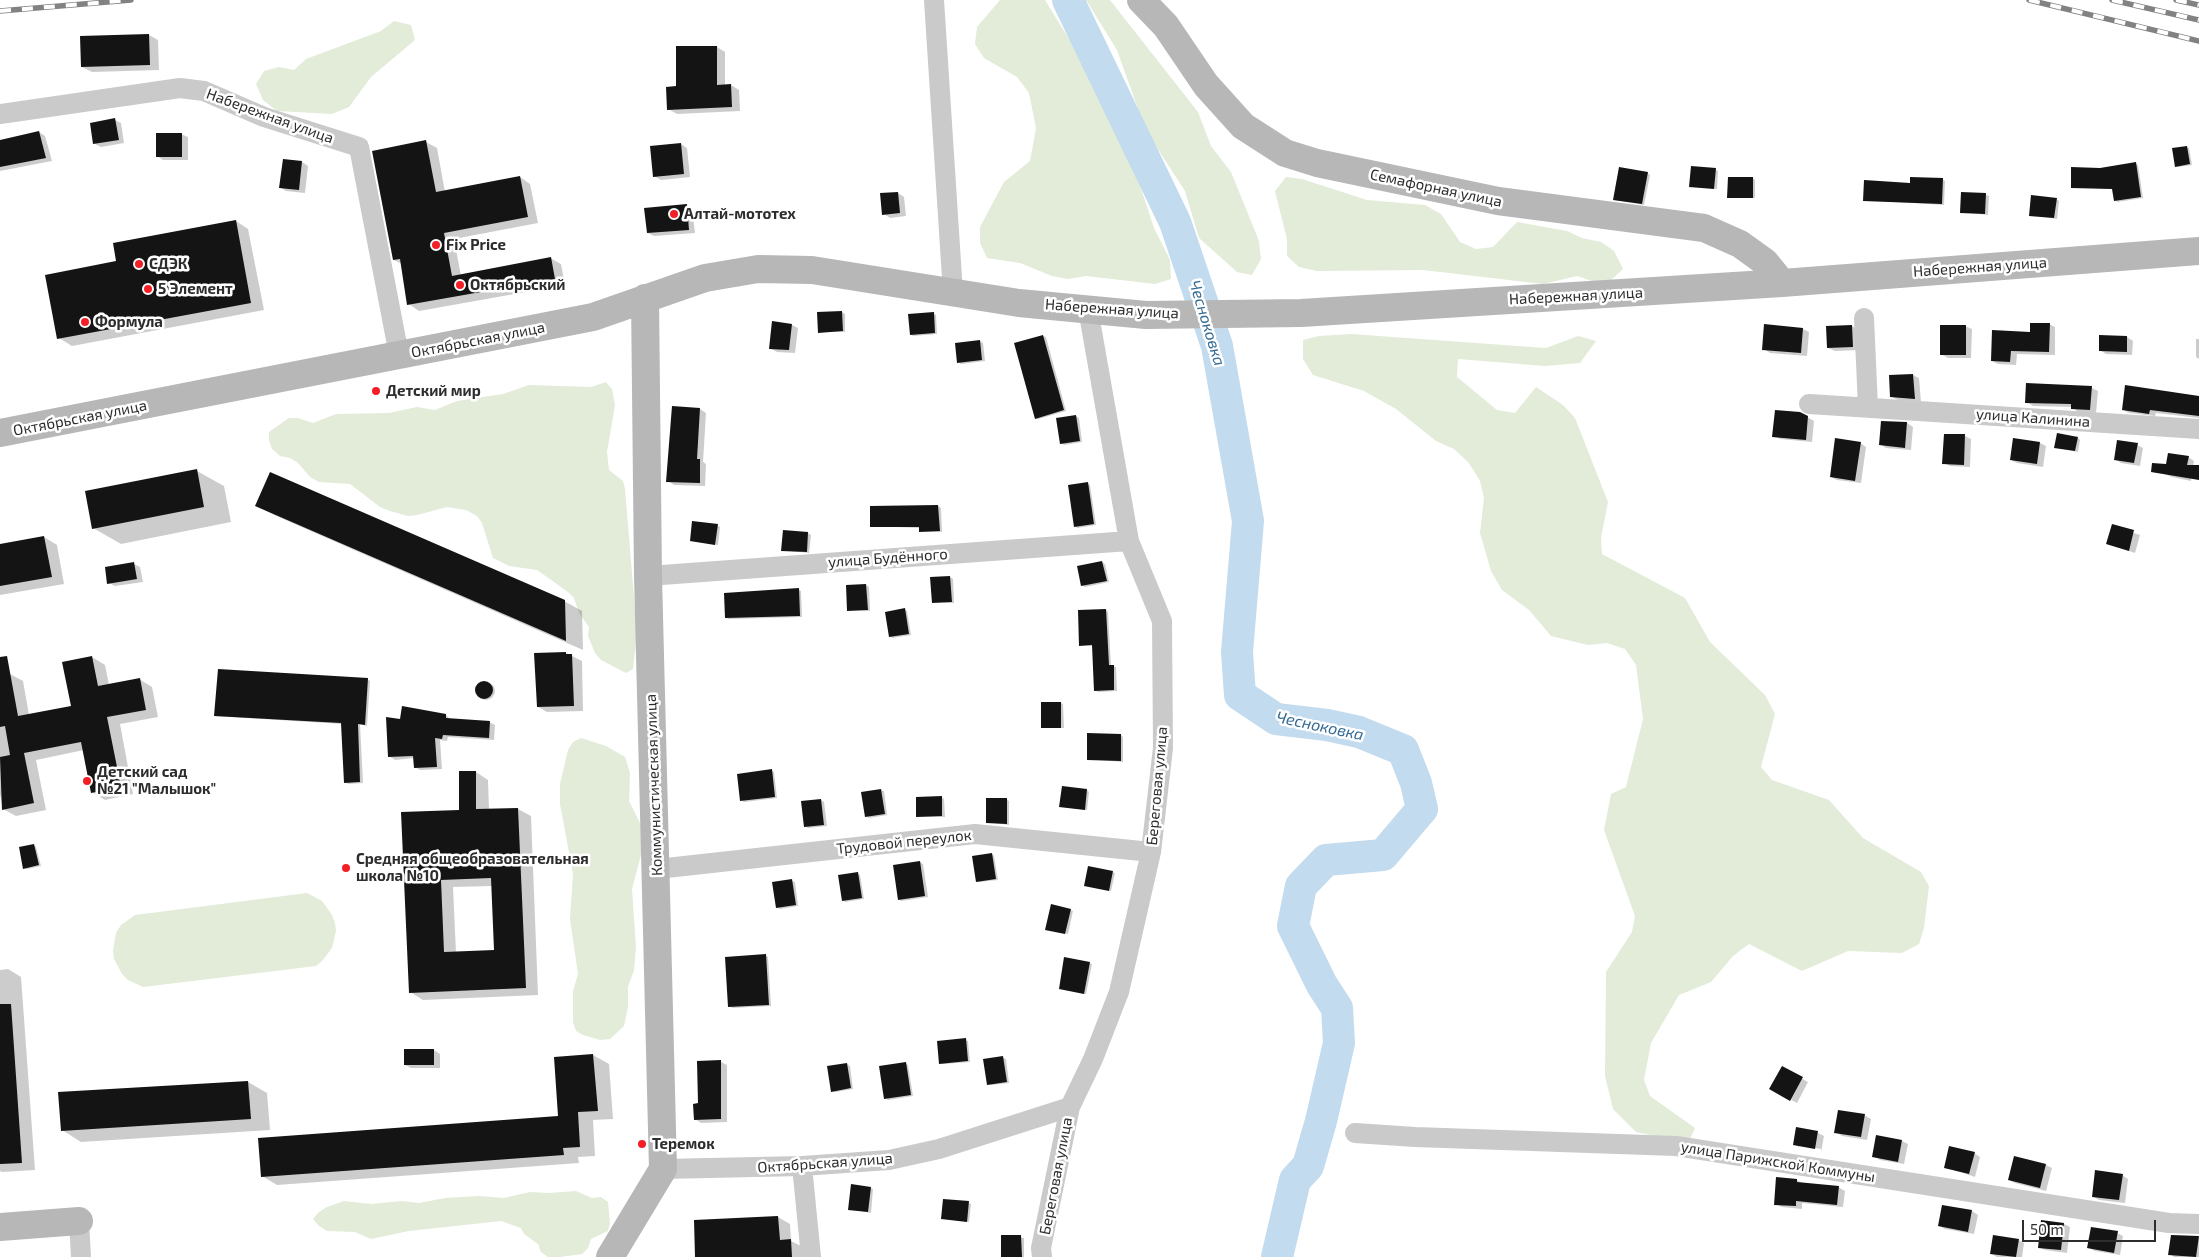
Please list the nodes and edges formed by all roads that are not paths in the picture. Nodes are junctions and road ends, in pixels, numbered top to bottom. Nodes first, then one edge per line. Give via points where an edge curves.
1 (934, 0) edge
2 (1141, 0) edge
3 (0, 114) edge
4 (2199, 251) edge
5 (1782, 283) junction
6 (953, 293) junction
7 (645, 298) junction
8 (1088, 309) junction
9 (1864, 318) dead end
10 (399, 355) junction
11 (1810, 404) dead end
12 (1868, 407) junction
13 (2199, 429) edge
14 (0, 434) edge
15 (1129, 541) junction
16 (648, 576) junction
17 (1151, 852) junction
18 (657, 869) junction
19 (1070, 1107) junction
20 (1355, 1133) dead end
21 (802, 1166) junction
22 (663, 1169) junction
23 (79, 1221) joint
24 (2199, 1224) edge
25 (0, 1228) edge
26 (81, 1257) edge
27 (610, 1257) edge
28 (811, 1257) edge
29 (1042, 1257) edge

1 - 6 street
2 - 5 street, Семафорная улица via 1166,26 1206,85 1243,126 1285,153 1317,163 1498,201 1704,228 1765,262
3 - 10 street, Набережная улица via 180,88 204,91 264,117 359,147
4 - 5 street, Набережная улица
5 - 8 street, Набережная улица via 1301,313 1146,315
6 - 7 street, Октябрьская улица via 812,270 758,269 705,278
6 - 8 street, Набережная улица
7 - 10 street, Октябрьская улица via 593,317
7 - 16 street, Коммунистическая улица
8 - 15 street, Береговая улица
9 - 12 street
10 - 14 street, Октябрьская улица
11 - 12 street, улица Калинина
12 - 13 street, улица Калинина
15 - 16 street, улица Будённого
15 - 17 street, Береговая улица via 1162,621 1163,748
16 - 18 street, Коммунистическая улица
17 - 18 street, Трудовой переулок via 975,834
17 - 19 street, Береговая улица via 1119,992
18 - 22 street, Коммунистическая улица
19 - 21 street, Октябрьская улица via 940,1150 889,1160
19 - 29 street, Береговая улица via 1041,1248
20 - 24 street, улица Парижской Коммуны via 1676,1146 2169,1223
21 - 22 street, Октябрьская улица
21 - 28 street
22 - 27 street
23 - 25 street
23 - 26 street

